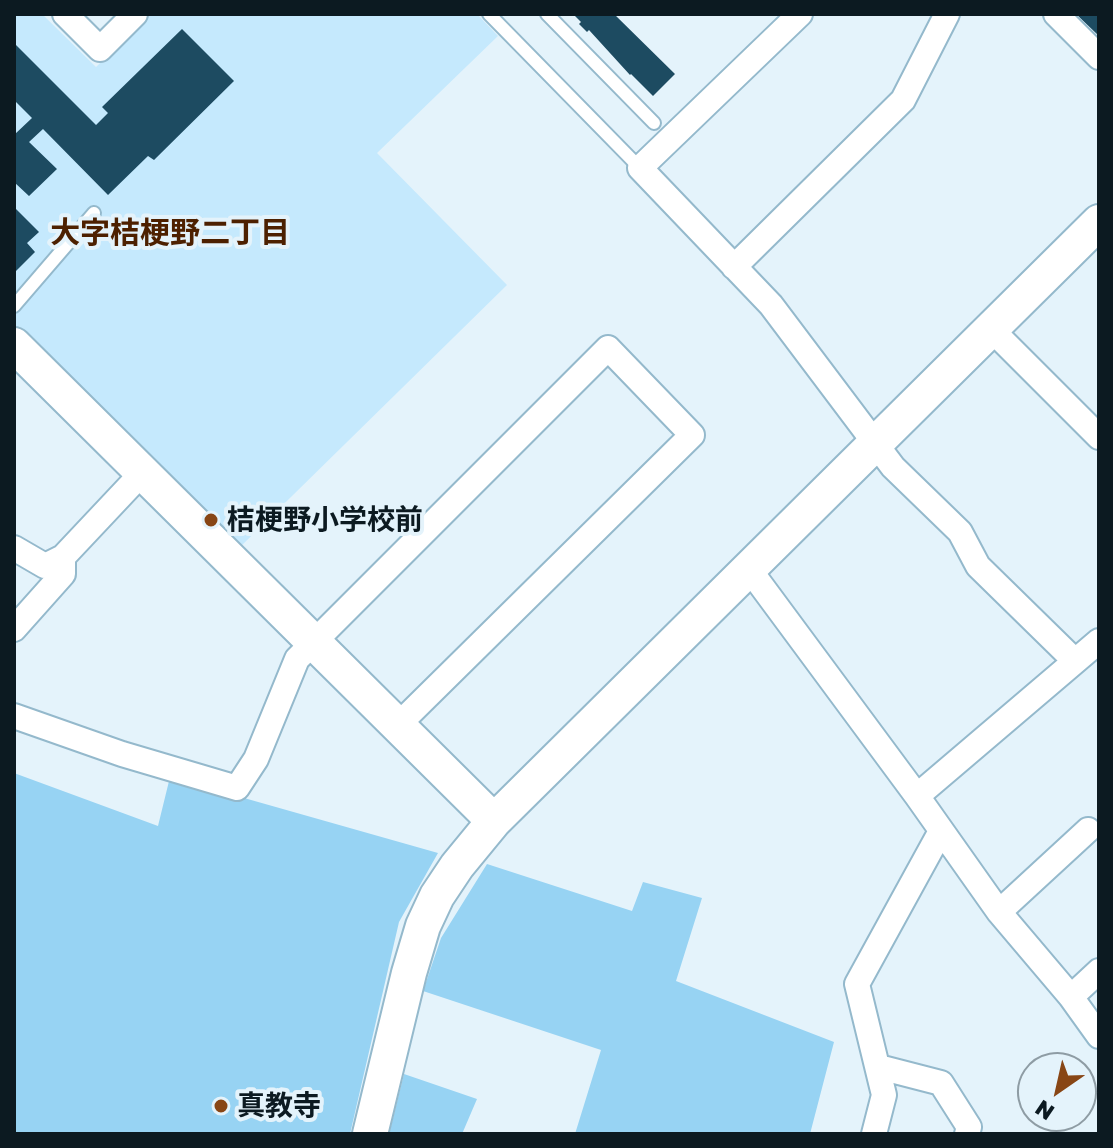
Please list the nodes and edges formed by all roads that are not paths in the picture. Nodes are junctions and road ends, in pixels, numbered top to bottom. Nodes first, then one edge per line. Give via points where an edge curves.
1 (65, 14) edge
2 (135, 14) edge
3 (489, 14) edge
4 (547, 14) edge
5 (947, 14) edge
6 (1056, 14) edge
7 (782, 20) edge
8 (1099, 57) edge
9 (654, 123) dead end
10 (640, 168) junction
11 (94, 213) dead end
12 (1099, 222) edge
13 (734, 267) junction
14 (14, 306) edge
15 (991, 329) junction
16 (14, 345) edge
17 (1099, 437) edge
18 (875, 444) junction
19 (143, 472) junction
20 (14, 548) edge
21 (63, 557) junction
22 (749, 569) junction
23 (14, 629) edge
24 (1099, 641) edge
25 (314, 643) junction
26 (1074, 660) junction
27 (14, 716) edge
28 (397, 726) junction
29 (917, 796) junction
30 (494, 821) junction
31 (1088, 830) dead end
32 (941, 831) junction
33 (999, 912) junction
34 (1099, 971) edge
35 (1071, 997) junction
36 (1099, 1036) edge
37 (879, 1067) junction
38 (370, 1134) edge
39 (874, 1134) edge
40 (967, 1134) edge

1 - 2 street via 100,49
3 - 10 lane
4 - 9 lane
5 - 13 street via 903,100
6 - 8 street
7 - 10 street
10 - 13 street
11 - 14 lane
12 - 15 street
13 - 18 street via 771,305
15 - 17 street
15 - 18 street
16 - 19 street
18 - 22 street
18 - 26 street via 960,532 978,566
19 - 21 street
19 - 25 street
20 - 21 street via 45,566
21 - 23 street via 63,574
22 - 29 street
22 - 30 street
24 - 26 street
25 - 27 street via 297,659 256,759 237,788
25 - 28 street
25 - 28 street via 608,348 692,435
26 - 29 street
28 - 30 street
29 - 32 street
30 - 38 street via 457,866 423,926
31 - 33 street
32 - 33 street
32 - 37 street via 857,984
33 - 35 street
34 - 35 street
35 - 36 street
37 - 39 street via 884,1095
37 - 40 street via 941,1083 969,1127

